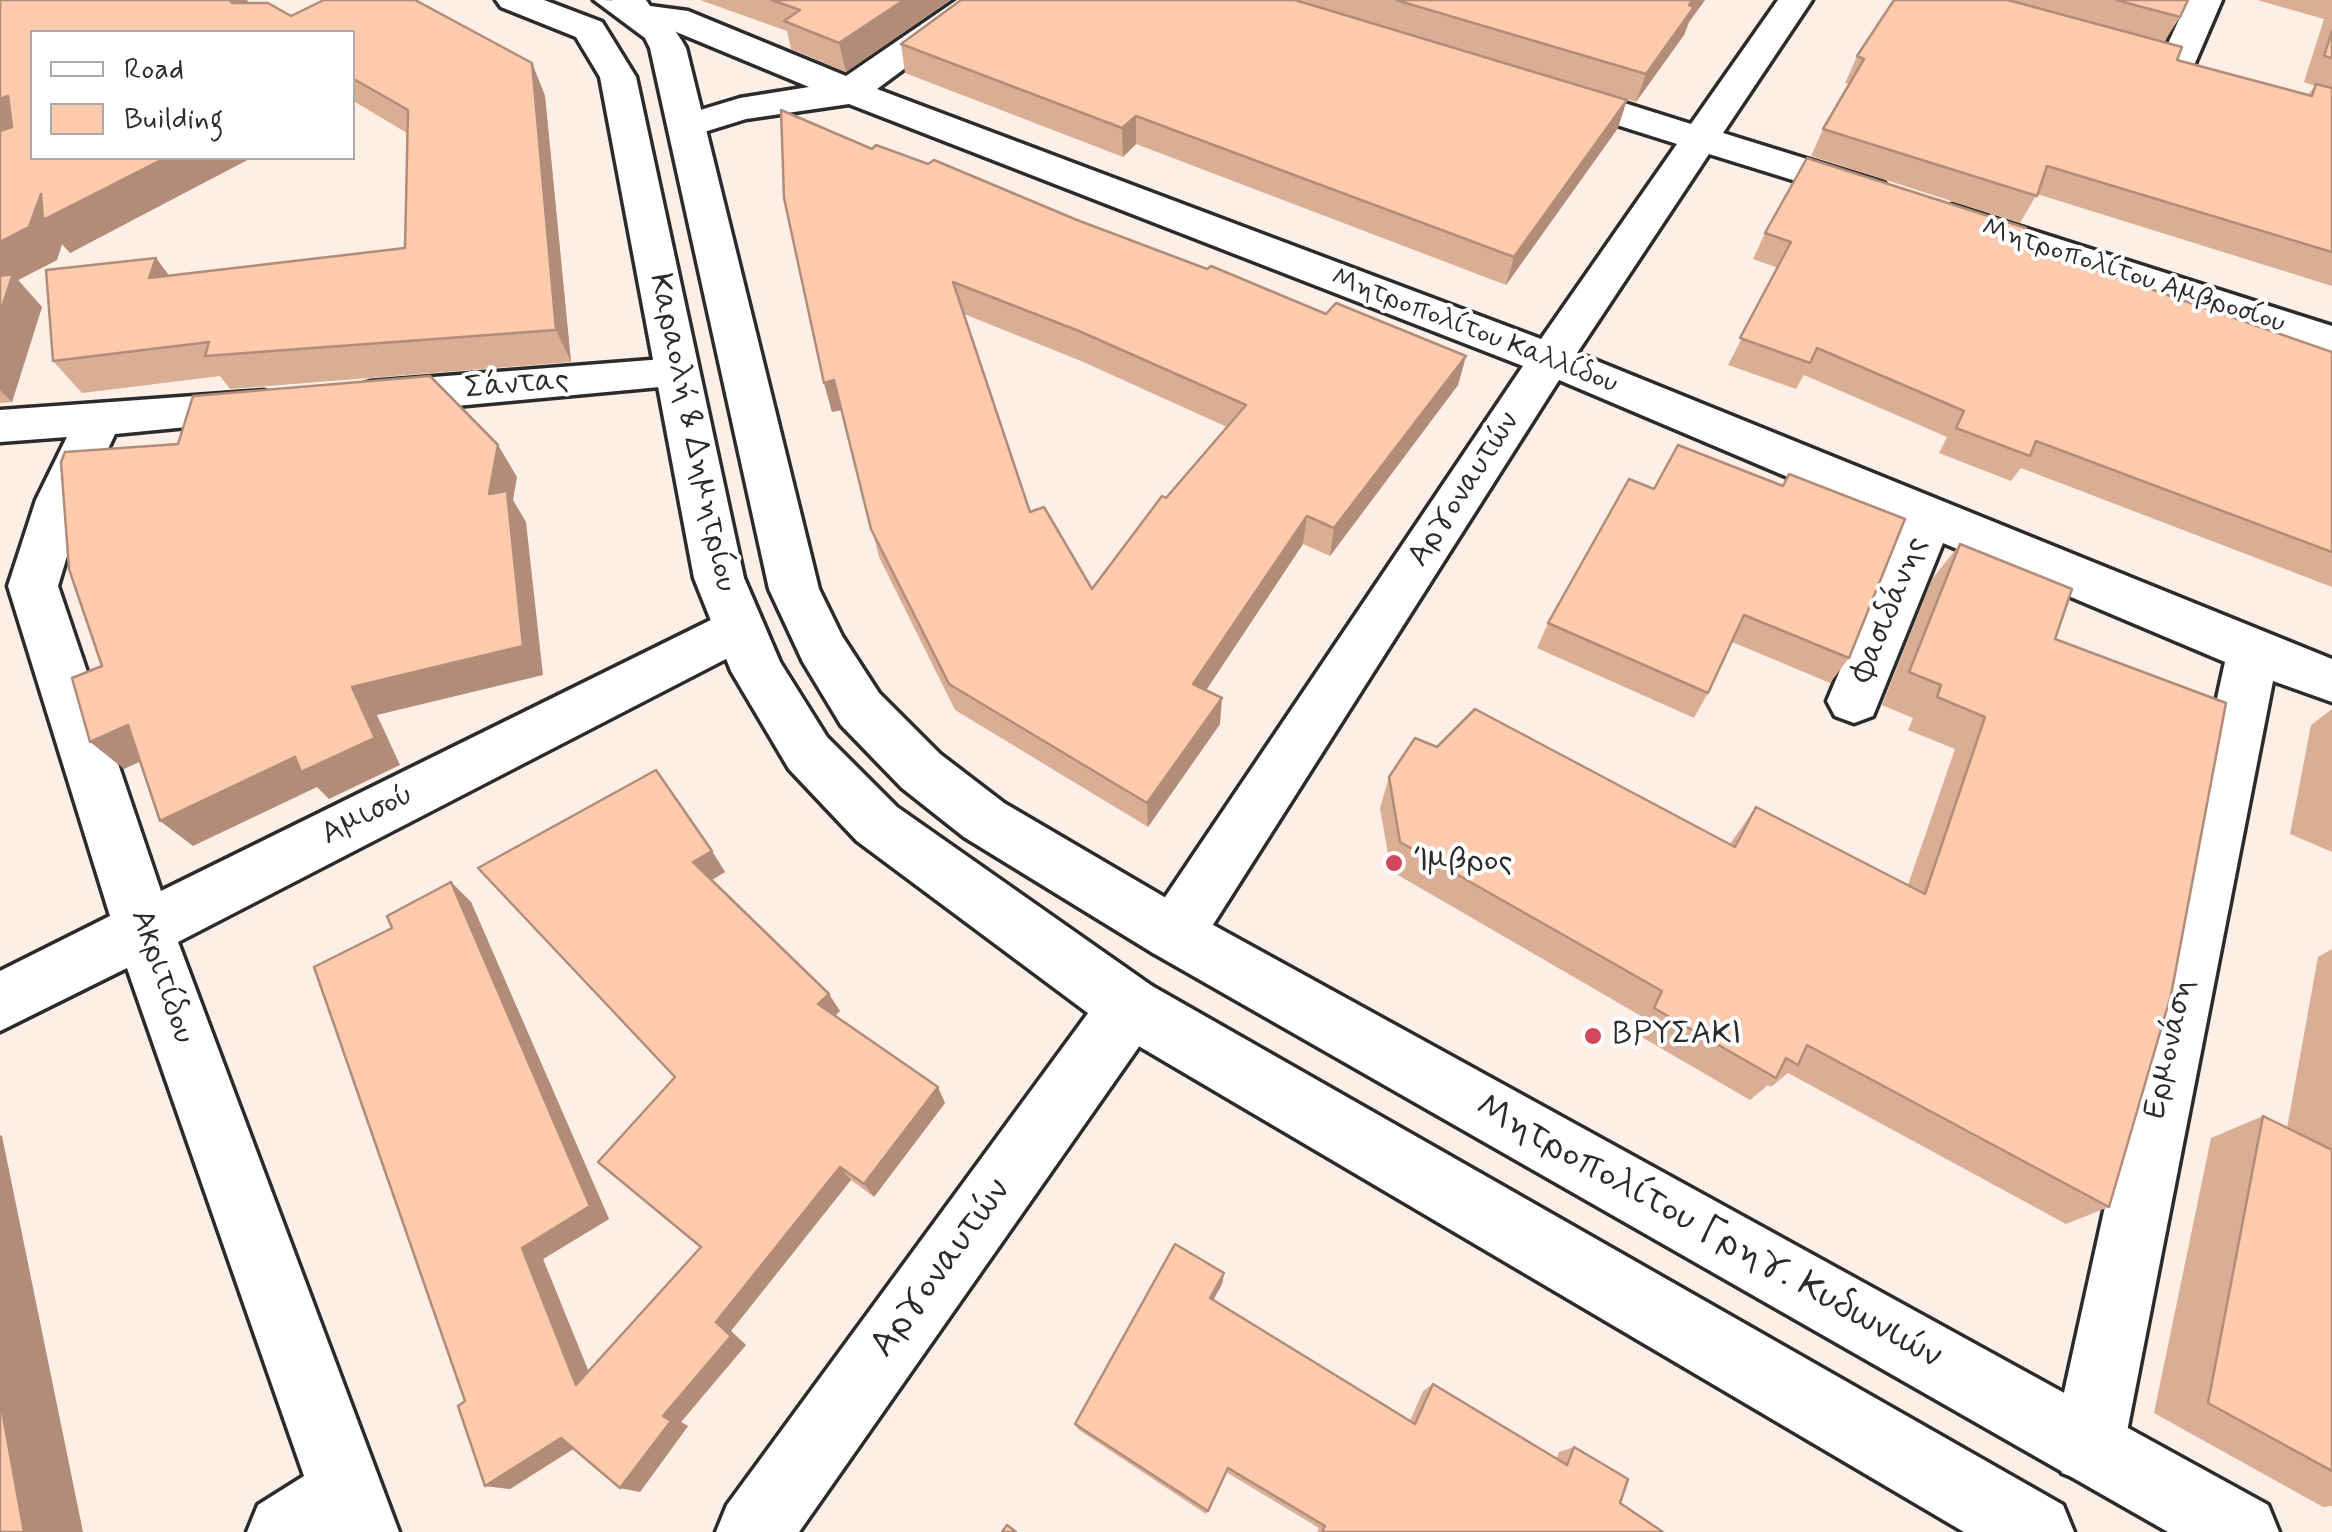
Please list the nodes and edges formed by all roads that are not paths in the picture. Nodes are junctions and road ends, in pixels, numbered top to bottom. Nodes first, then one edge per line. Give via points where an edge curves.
1 (514, 0) edge
2 (980, 0) edge
3 (1795, 0) edge
4 (2205, 0) edge
5 (621, 16) edge
6 (2139, 52) edge
7 (1512, 80) edge
8 (847, 92) junction
9 (688, 126) junction
10 (1702, 138) junction
11 (2332, 341) edge
12 (1550, 359) junction
13 (676, 373) junction
14 (98, 421) junction
15 (0, 426) edge
16 (1928, 519) junction
17 (17, 591) edge
18 (737, 630) junction
19 (2253, 652) junction
20 (2332, 681) edge
21 (1854, 701) dead end
22 (144, 930) junction
23 (1174, 934) junction
24 (0, 1002) edge
25 (1130, 1007) junction
26 (2088, 1447) junction
27 (353, 1512) edge
28 (285, 1532) edge
29 (754, 1532) edge
30 (2036, 1532) edge
31 (2241, 1532) edge

1 - 5 street, Μητροπολίτου Καλλίδου via 590,30
2 - 8 street
3 - 10 street, Αργοναυτών
4 - 6 street via 2194,67
5 - 8 street, Μητροπολίτου Καλλίδου via 685,23
5 - 9 street, Καραολή & Δημητρίου via 658,32 668,48
5 - 13 street, Καραολή & Δημητρίου via 626,106
7 - 10 street, Μητροπολίτου Αμβροσίου
8 - 9 street via 751,107
8 - 12 street, Μητροπολίτου Καλλίδου
9 - 23 street, Καραολή & Δημητρίου via 782,548 821,647 860,709 922,770 984,820
10 - 11 street, Μητροπολίτου Αμβροσίου
10 - 12 street, Αργοναυτών
12 - 16 street, Μητροπολίτου Καλλίδου
12 - 23 street, Αργοναυτών
13 - 14 street, Σάντας
13 - 18 street, Καραολή & Δημητρίου via 718,578
14 - 15 street, Σάντας
14 - 17 street, Ακριτίδου
16 - 19 street, Μητροπολίτου Καλλίδου
16 - 21 street, Φασιδάνης
17 - 22 street, Ακριτίδου
18 - 22 street, Αμισού
18 - 25 street, Καραολή & Δημητρίου via 781,712 838,788 939,872
19 - 20 street, Μητροπολίτου Καλλίδου
19 - 26 street, Ερμονάση
22 - 24 street, Αμισού
22 - 27 street, Ακριτίδου
23 - 26 street, Μητροπολίτου Γρηγ. Κυδωνιών
25 - 29 street, Αργοναυτών
25 - 30 street
26 - 31 street, Μητροπολίτου Γρηγ. Κυδωνιών
27 - 28 street

